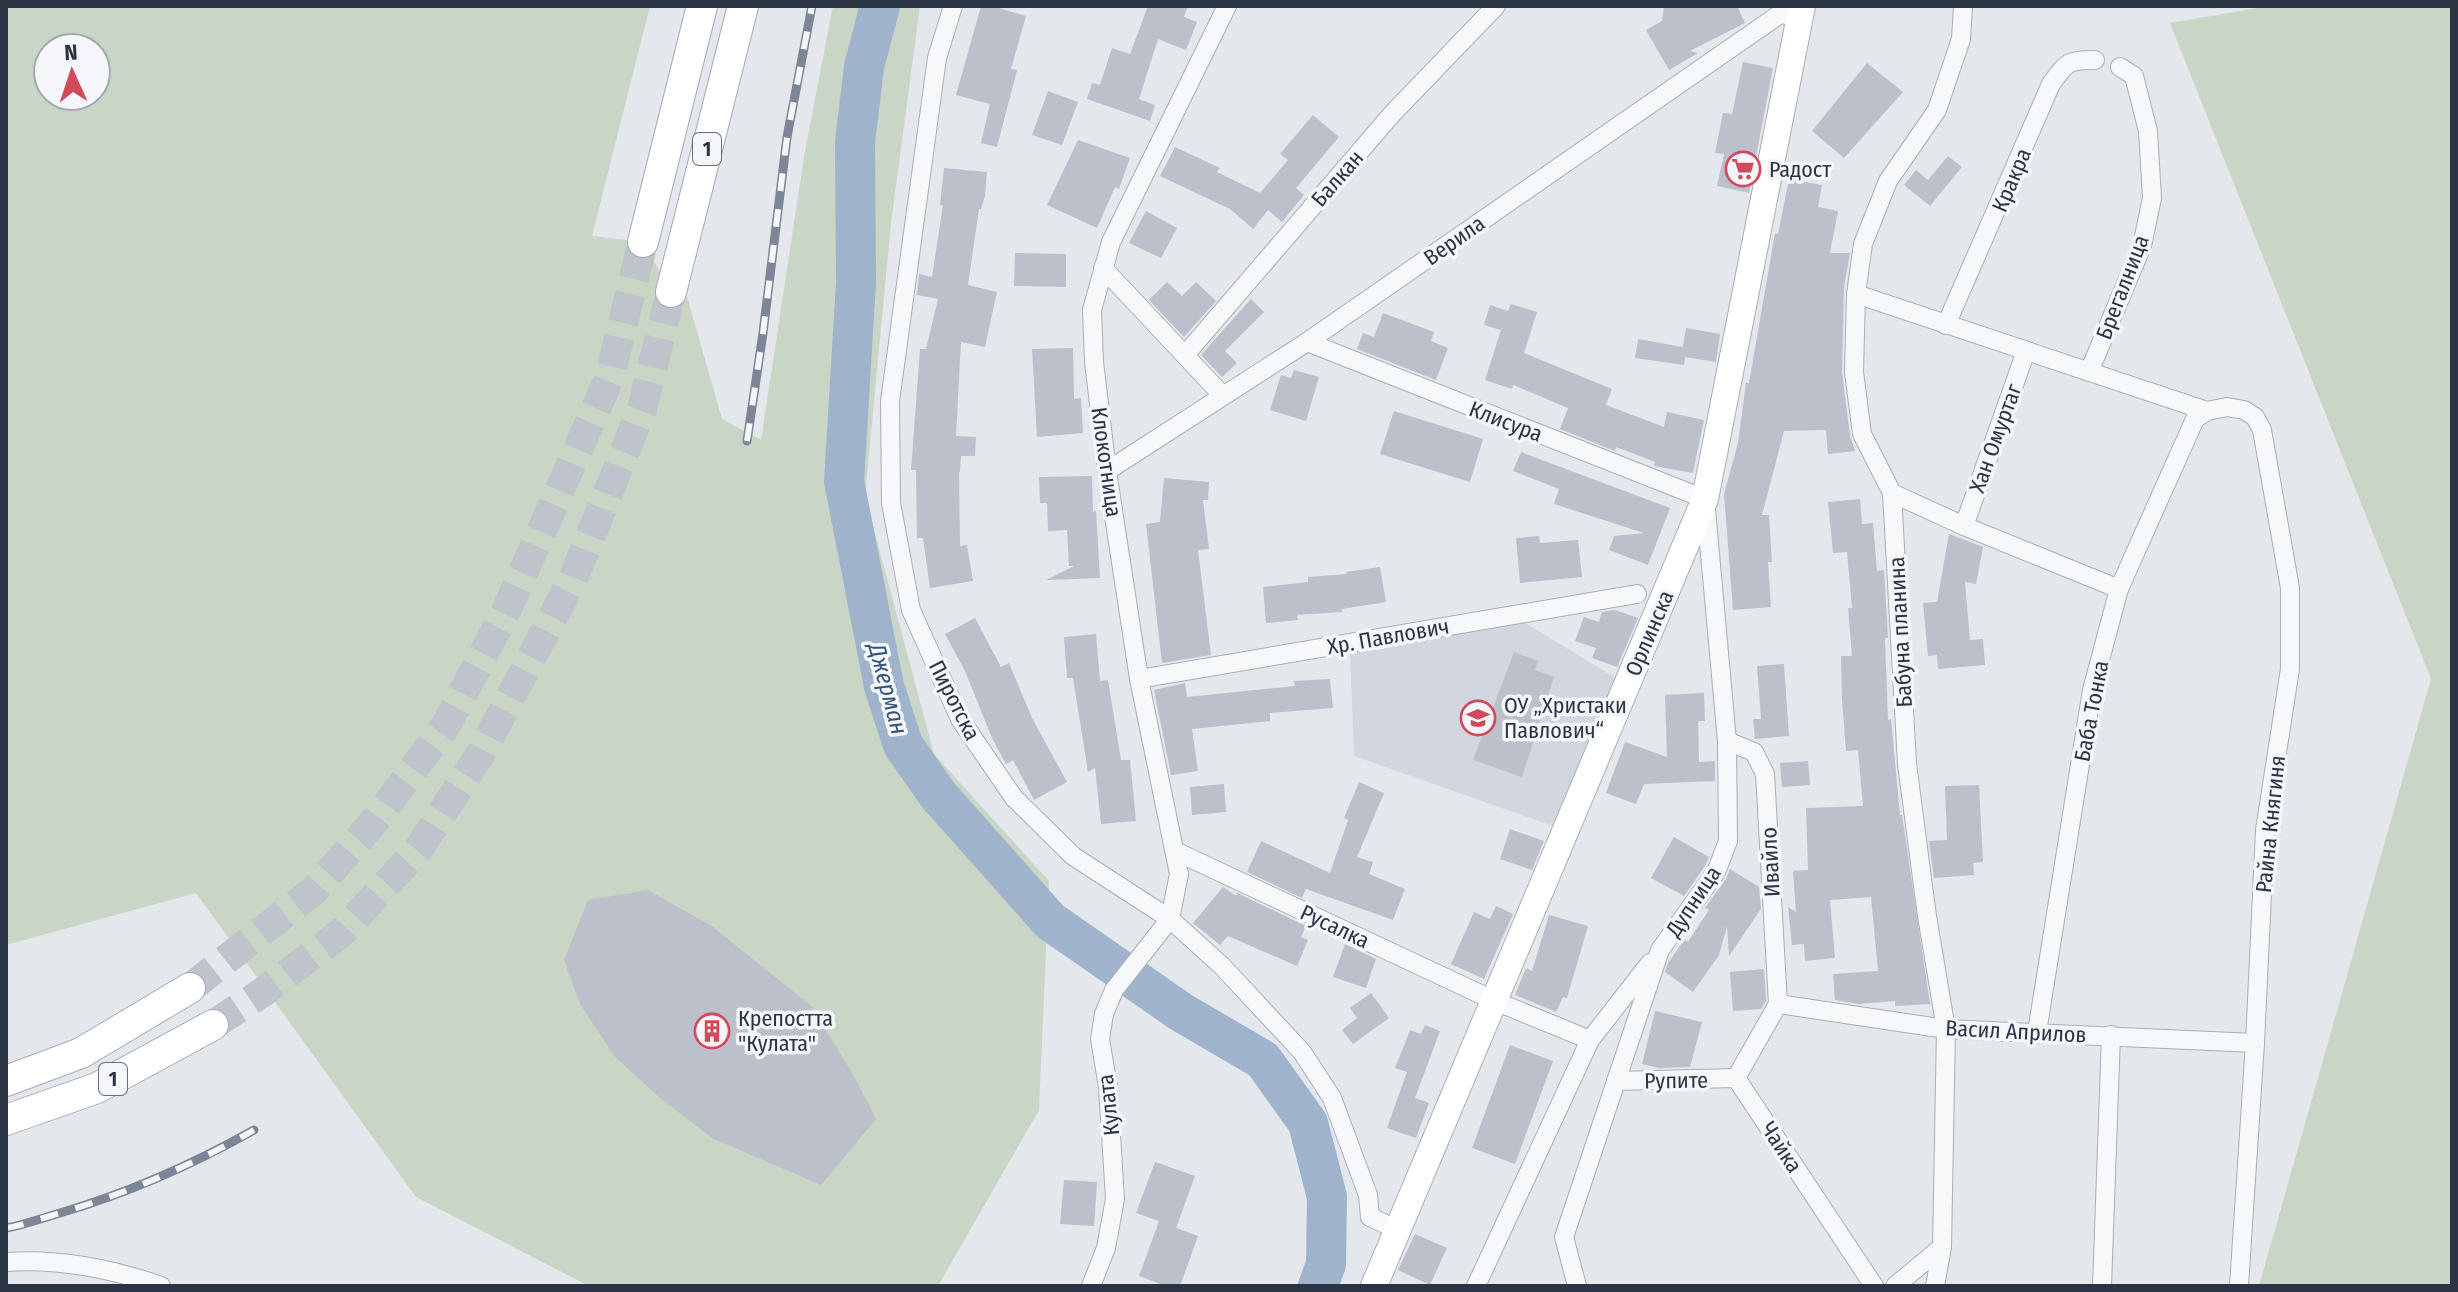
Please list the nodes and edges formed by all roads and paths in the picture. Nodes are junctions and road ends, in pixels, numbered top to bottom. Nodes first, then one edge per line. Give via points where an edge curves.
1 (702, 6) edge
2 (743, 6) edge
3 (953, 6) edge
4 (1227, 6) edge
5 (1496, 6) edge
6 (1963, 6) edge
7 (1788, 11) edge
8 (2095, 60) dead end
9 (2120, 67) dead end
10 (643, 242) tunnel mouth
11 (1103, 268) junction
12 (671, 292) tunnel mouth
13 (1856, 294) junction
14 (1946, 325) junction
15 (1307, 342) junction
16 (2026, 351) junction
17 (1185, 355) junction
18 (2089, 372) junction
19 (1223, 396) junction
20 (2207, 411) junction
21 (1107, 471) junction
22 (1892, 493) junction
23 (1705, 499) junction
24 (1964, 526) junction
25 (2119, 589) junction
26 (1637, 594) dead end
27 (1139, 679) junction
28 (1727, 741) junction
29 (1175, 851) junction
30 (1170, 919) junction
31 (1156, 937) joint
32 (1660, 950) junction
33 (190, 988) tunnel mouth
34 (1495, 1001) junction
35 (1778, 1004) junction
36 (213, 1025) tunnel mouth
37 (1946, 1029) junction
38 (2037, 1032) junction
39 (2111, 1035) junction
40 (1590, 1040) junction
41 (2255, 1043) junction
42 (1736, 1078) junction
43 (6, 1081) edge
44 (1616, 1081) junction
45 (6, 1120) edge
46 (1398, 1230) junction
47 (1942, 1247) junction
48 (6, 1262) edge
49 (161, 1286) edge
50 (1091, 1286) edge
51 (1374, 1286) edge
52 (1476, 1286) edge
53 (1577, 1286) edge
54 (1874, 1286) edge
55 (1895, 1286) edge
56 (1935, 1286) edge
57 (2102, 1286) edge
58 (2239, 1286) edge

1 - 10 main road, 1
2 - 12 main road, 1
3 - 30 street, Пиротска via 937,58 890,401 891,503 911,610 960,719 1014,798 1073,856
4 - 11 street, Клокотница
5 - 17 street, Балкан via 1392,114
6 - 13 street, Бабуна планина via 1961,39 1937,110 1888,181 1863,244
7 - 15 street, Верила
7 - 23 street, Орлинска
8 - 14 street, Кракра via 2074,60 2051,84
9 - 18 street, Брегалница via 2134,76 2148,131 2152,198 2142,246
11 - 17 street
11 - 21 street, Клокотница via 1092,310
13 - 14 street, Райна Княгиня
13 - 22 street, Бабуна планина via 1854,372 1862,434
14 - 16 street, Райна Княгиня
15 - 19 street, Верила
15 - 23 street, Клисура
16 - 18 street, Райна Княгиня
16 - 24 street, Хан Омуртаг
17 - 19 street
18 - 20 street, Райна Княгиня
19 - 21 street, Верила
20 - 25 street, Баба Тонка via 2195,419
20 - 41 street, Райна Княгиня via 2244,410 2262,430 2290,588 2290,669 2265,830
21 - 27 street, Клокотница
22 - 24 street
22 - 37 street, Бабуна планина via 1907,764
23 - 28 street, Дупница
23 - 34 street, Орлинска
24 - 25 street
25 - 38 street, Баба Тонка via 2092,690
26 - 27 street, Хр. Павлович
27 - 29 street, Клокотница
28 - 32 street, Дупница via 1728,841 1716,872
28 - 35 street, Ивайло via 1754,752 1765,774
29 - 30 street, Клокотница via 1179,874
29 - 34 street, Русалка
30 - 31 street, Клокотница
30 - 46 street, Пиротска via 1302,1052 1332,1098 1368,1195 1370,1217
31 - 50 street, Кулата via 1114,990 1104,1014 1100,1039 1115,1199 1106,1248
32 - 40 street
32 - 44 street, Дупница
33 - 43 main road, 1 via 81,1053
34 - 40 street, Русалка
34 - 46 street, Орлинска
35 - 37 street, Васил Априлов
35 - 42 street
36 - 45 main road, 1 via 97,1088
37 - 38 street, Васил Априлов
37 - 47 street, Бабуна планина
38 - 39 street, Васил Априлов
39 - 41 street, Васил Априлов
39 - 57 street
40 - 52 street
41 - 58 street, Райна Княгиня
42 - 44 street, Рупите
42 - 54 street, Чайка
44 - 53 street, Дупница via 1564,1237
46 - 51 street, Орлинска
47 - 55 street
47 - 56 street, Бабуна планина
48 - 49 street via 34,1260 111,1271

